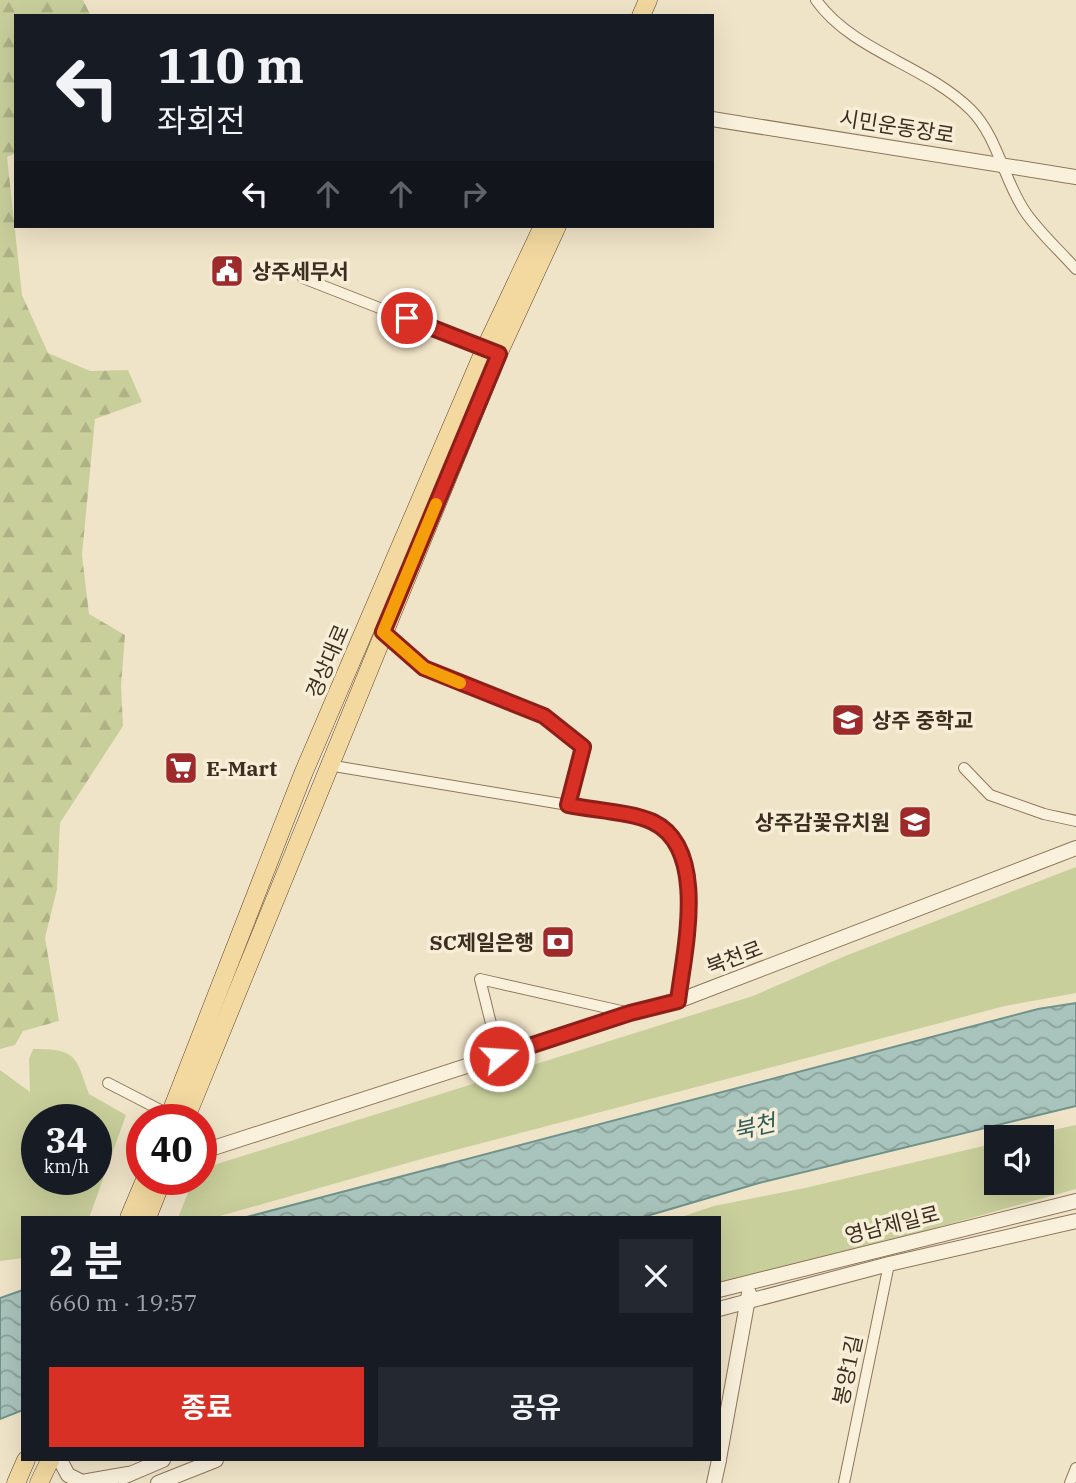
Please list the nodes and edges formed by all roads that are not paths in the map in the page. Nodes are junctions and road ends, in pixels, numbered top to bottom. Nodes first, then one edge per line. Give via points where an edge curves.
1 (816, 0) edge
2 (714, 120) edge
3 (1000, 163) junction
4 (1076, 177) edge
5 (541, 228) edge
6 (556, 228) edge
7 (1076, 269) edge
8 (303, 278) dead end
9 (492, 351) junction
10 (383, 632) junction
11 (328, 765) junction
12 (964, 768) dead end
13 (568, 805) junction
14 (1076, 821) edge
15 (1076, 848) edge
16 (678, 1001) junction
17 (630, 1013) junction
18 (499, 1056) junction
19 (108, 1083) dead end
20 (148, 1104) edge
21 (179, 1104) edge
22 (180, 1104) edge
23 (217, 1147) edge
24 (141, 1195) edge
25 (152, 1195) edge
26 (1076, 1201) edge
27 (137, 1214) edge
28 (1076, 1221) edge
29 (889, 1264) junction
30 (750, 1282) junction
31 (721, 1289) edge
32 (748, 1301) junction
33 (721, 1308) edge
34 (721, 1448) edge
35 (26, 1461) edge
36 (50, 1461) edge
37 (61, 1461) edge
38 (160, 1461) edge
39 (213, 1461) edge
40 (719, 1461) edge
41 (1076, 1468) edge
42 (128, 1474) junction
43 (16, 1483) edge
44 (39, 1483) edge
45 (109, 1483) edge
46 (158, 1483) edge
47 (714, 1483) edge
48 (844, 1483) edge
49 (1070, 1483) edge

1 - 3 street via 830,21 972,110
2 - 3 street, 시민운동장로
3 - 4 street, 시민운동장로
3 - 7 street via 1025,213
5 - 9 main road, 경상대로
6 - 9 main road, 경상대로
8 - 9 street
9 - 10 main road, 경상대로
9 - 21 main road, 경상대로 via 303,774
10 - 11 main road, 경상대로
10 - 13 street via 424,668 544,716 583,747
11 - 13 street
11 - 22 main road, 경상대로
12 - 14 street via 990,794
13 - 16 street via 651,820 673,834 687,866 688,923
15 - 16 street, 북천로
16 - 17 street, 북천로
17 - 18 street, 북천로
17 - 18 street via 480,979
18 - 23 street, 북천로
19 - 20 street
24 - 27 main road
25 - 27 main road
26 - 30 street, 영남제일로
28 - 29 street, 영남제일로
29 - 32 street, 영남제일로
29 - 48 street, 봉양1길
30 - 31 street, 영남제일로
30 - 32 street
32 - 33 street, 영남제일로
32 - 34 street
35 - 43 main road
36 - 44 main road
37 - 42 street via 68,1475 82,1482
38 - 42 street
39 - 46 street
40 - 47 street
41 - 49 street
42 - 45 street

